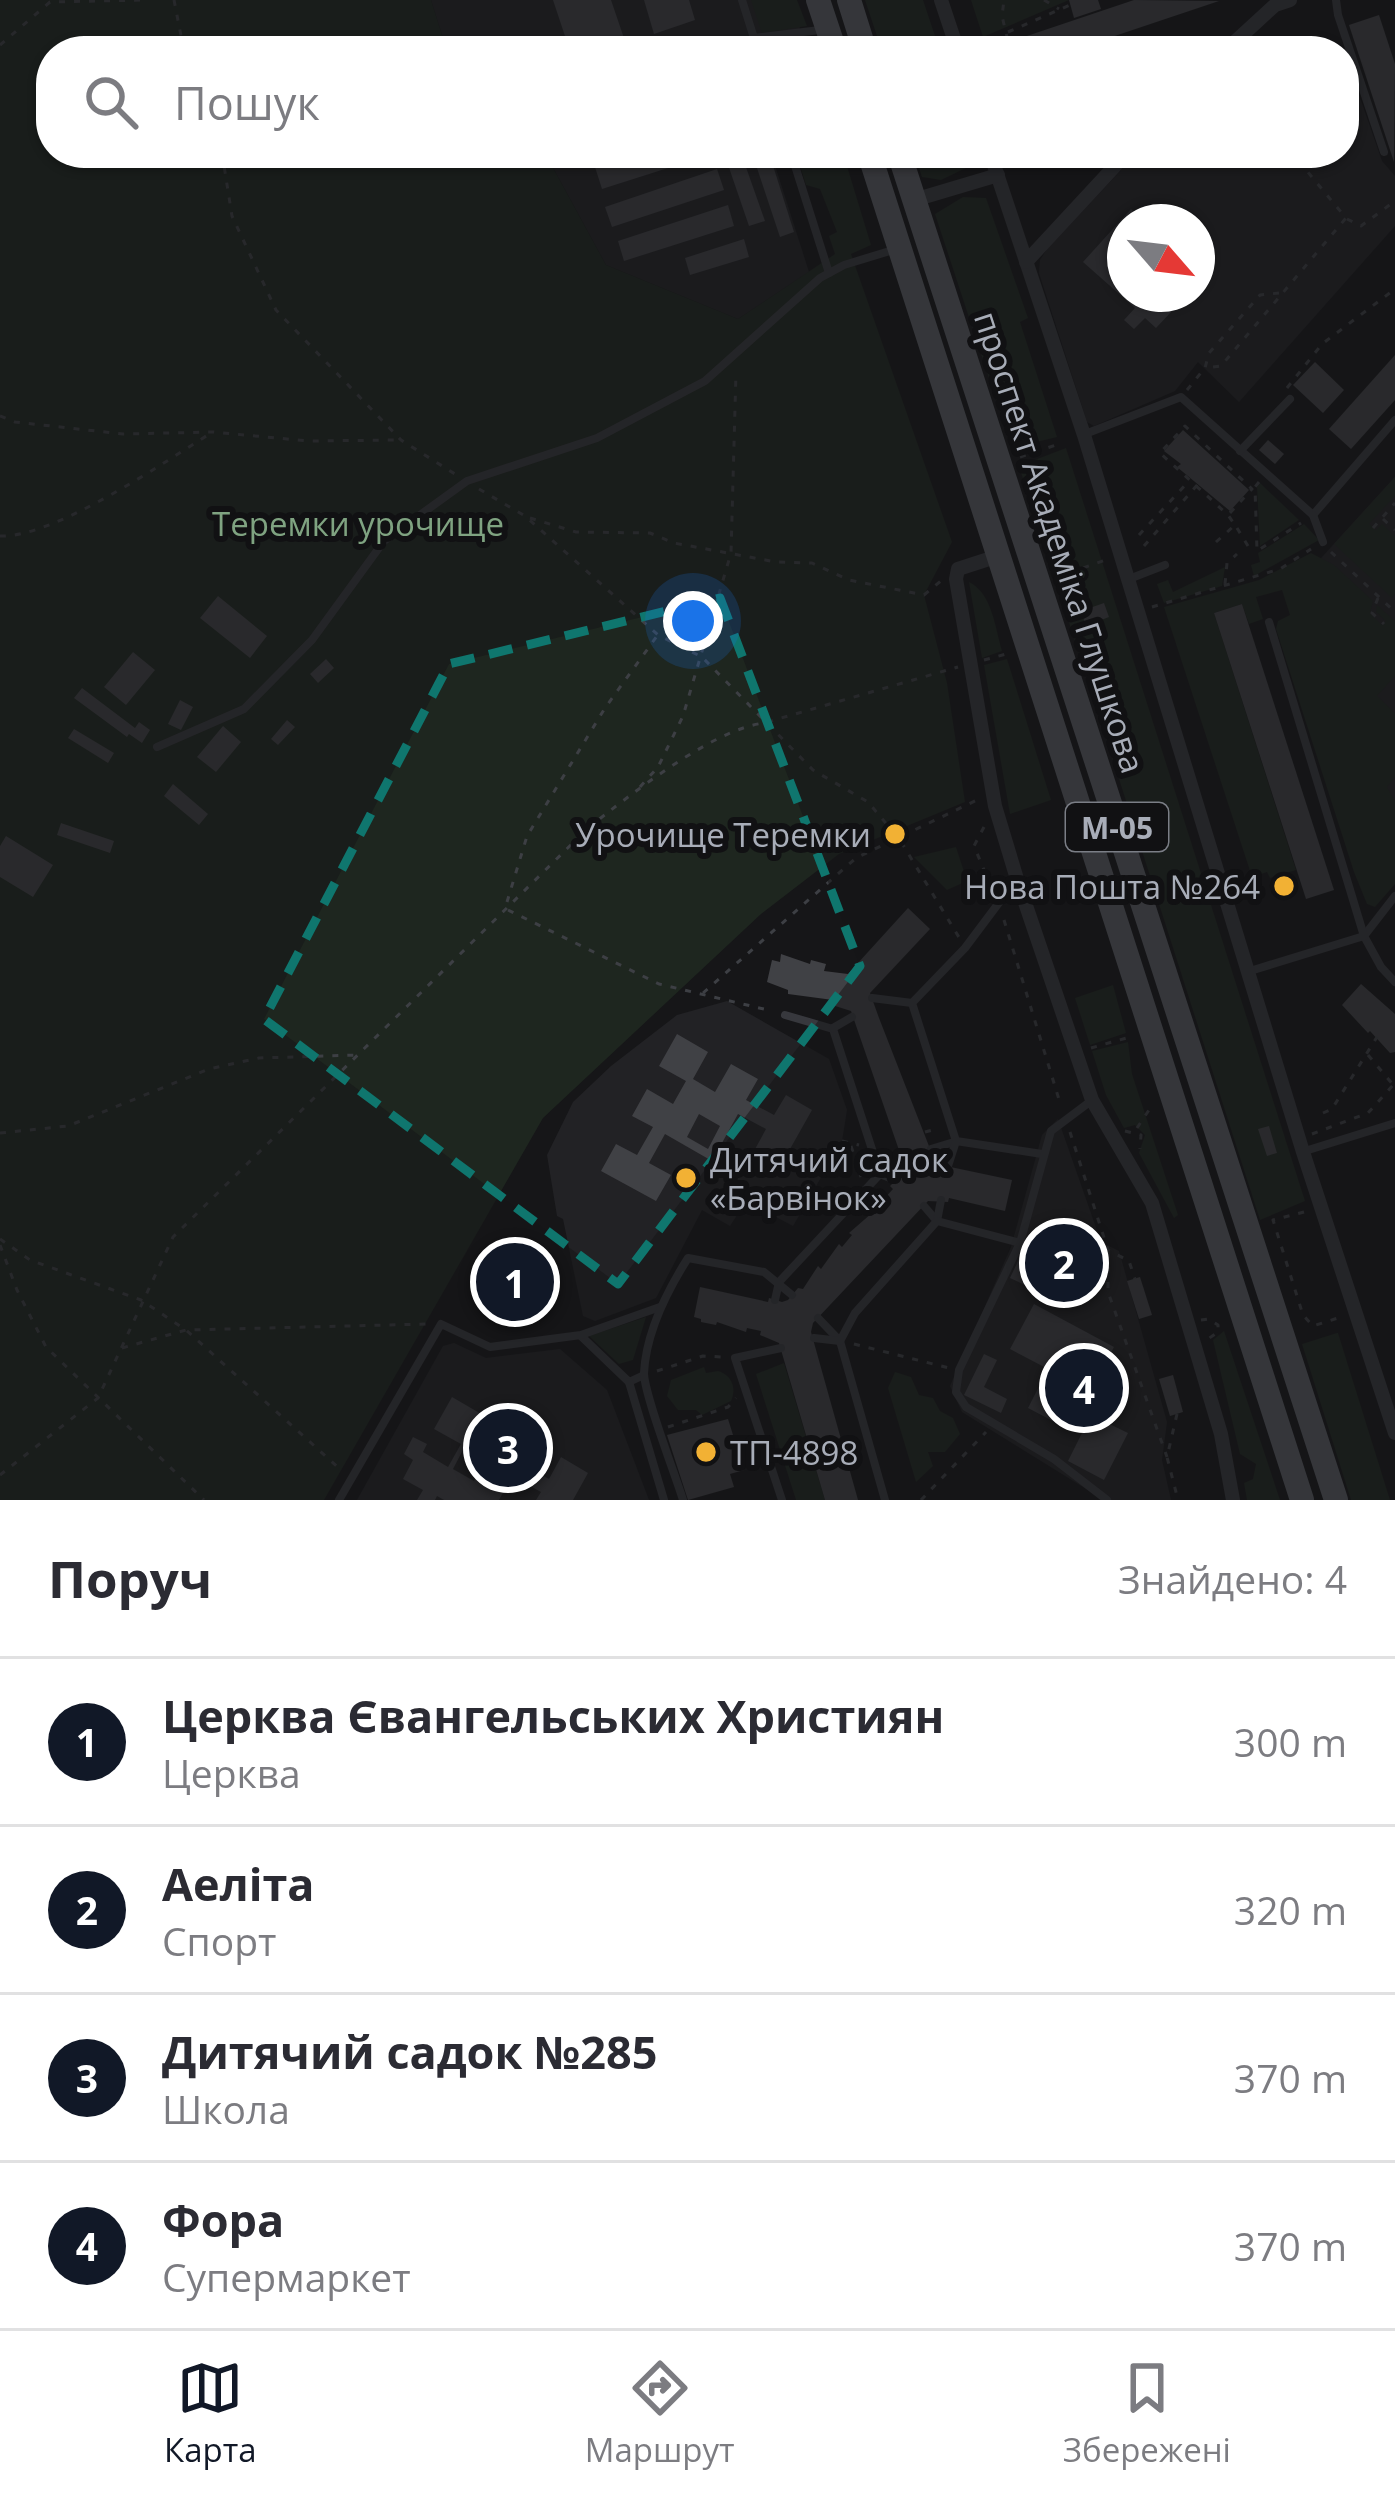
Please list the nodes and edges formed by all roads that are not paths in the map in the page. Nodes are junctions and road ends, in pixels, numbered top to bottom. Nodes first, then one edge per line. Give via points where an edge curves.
1 (742, 0) edge
2 (818, 0) edge
3 (849, 0) edge
4 (941, 0) edge
5 (1290, 0) edge
6 (1336, 0) edge
7 (753, 36) edge
8 (830, 36) edge
9 (860, 36) edge
10 (953, 36) edge
11 (1241, 36) edge
12 (1345, 36) edge
13 (1359, 78) edge
14 (1384, 152) dead end
15 (796, 168) edge
16 (873, 168) edge
17 (903, 168) edge
18 (995, 168) edge
19 (1113, 168) edge
20 (998, 176) junction
21 (914, 200) junction
22 (900, 248) junction
23 (1026, 262) junction
24 (829, 273) junction
25 (1290, 399) dead end
26 (1395, 420) edge
27 (1084, 435) junction
28 (1240, 451) junction
29 (1308, 519) junction
30 (1323, 542) road end
31 (998, 556) junction
32 (1165, 565) dead end
33 (1129, 579) junction
34 (1269, 622) dead end
35 (157, 747) dead end
36 (1017, 879) junction
37 (1395, 896) edge
38 (1364, 936) junction
39 (1249, 971) junction
40 (1395, 982) edge
41 (872, 998) dead end
42 (912, 1004) junction
43 (785, 1015) road end
44 (852, 1017) dead end
45 (832, 1029) junction
46 (1092, 1100) junction
47 (1395, 1123) edge
48 (956, 1141) junction
49 (1302, 1145) junction
50 (931, 1149) dead end
51 (1042, 1154) junction
52 (899, 1162) dead end
53 (948, 1166) dead end
54 (880, 1170) junction
55 (895, 1180) dead end
56 (941, 1201) dead end
57 (925, 1206) dead end
58 (937, 1221) junction
59 (1019, 1243) junction
60 (779, 1282) junction
61 (792, 1295) dead end
62 (775, 1300) dead end
63 (660, 1307) junction
64 (818, 1318) dead end
65 (580, 1336) junction
66 (767, 1337) dead end
67 (814, 1338) dead end
68 (840, 1341) junction
69 (781, 1348) dead end
70 (757, 1350) junction
71 (644, 1375) junction
72 (628, 1382) junction
73 (1395, 1433) edge
74 (1102, 1499) edge
75 (339, 1500) edge
76 (664, 1500) edge
77 (683, 1500) edge
78 (782, 1500) edge
79 (886, 1500) edge
80 (1233, 1500) edge
81 (1302, 1500) edge
82 (1336, 1500) edge

1 - 7 lane
2 - 8 highway
3 - 9 highway
4 - 10 street
5 - 11 street
6 - 12 lane
13 - 14 lane
15 - 24 lane
16 - 22 highway, проспект Академіка Глушкова / М-05
17 - 21 highway, проспект Академіка Глушкова / М-05
18 - 20 street, проспект Академіка Глушкова
19 - 23 street
20 - 21 street
20 - 23 street, проспект Академіка Глушкова
21 - 82 highway, проспект Академіка Глушкова / М-05
22 - 24 lane
22 - 31 highway, проспект Академіка Глушкова / М-05
23 - 27 street, проспект Академіка Глушкова
24 - 35 lane via 705,381 597,438 466,481 384,541 312,640 244,709
25 - 28 lane
26 - 29 lane
27 - 28 lane via 1181,397
27 - 33 street, проспект Академіка Глушкова
28 - 29 lane
29 - 30 lane
31 - 36 street via 958,569 956,579 994,799
31 - 81 highway, проспект Академіка Глушкова / М-05
32 - 33 lane
33 - 39 street, проспект Академіка Глушкова
34 - 38 lane
36 - 42 lane
36 - 46 street
37 - 38 lane
38 - 39 lane
38 - 40 lane
39 - 49 street, проспект Академіка Глушкова
41 - 42 lane
42 - 48 lane
43 - 45 lane
44 - 45 lane
45 - 54 lane
46 - 51 lane via 1051,1131
46 - 80 street via 1152,1203
47 - 49 lane
48 - 50 lane
48 - 51 lane
48 - 53 lane
49 - 73 street, проспект Академіка Глушкова
51 - 59 lane
52 - 54 lane
54 - 55 lane
54 - 60 lane
56 - 58 lane
57 - 58 lane
58 - 59 lane
58 - 68 lane via 855,1312
59 - 74 lane via 956,1392 965,1407 1070,1470
60 - 61 lane
60 - 62 lane
60 - 63 lane via 688,1258
63 - 65 lane
63 - 71 lane
64 - 68 lane
65 - 72 lane
65 - 75 lane via 490,1347 440,1324
66 - 70 lane
67 - 68 lane
68 - 79 lane
69 - 70 lane
70 - 78 lane via 736,1357
71 - 72 lane
71 - 77 lane
72 - 76 lane

